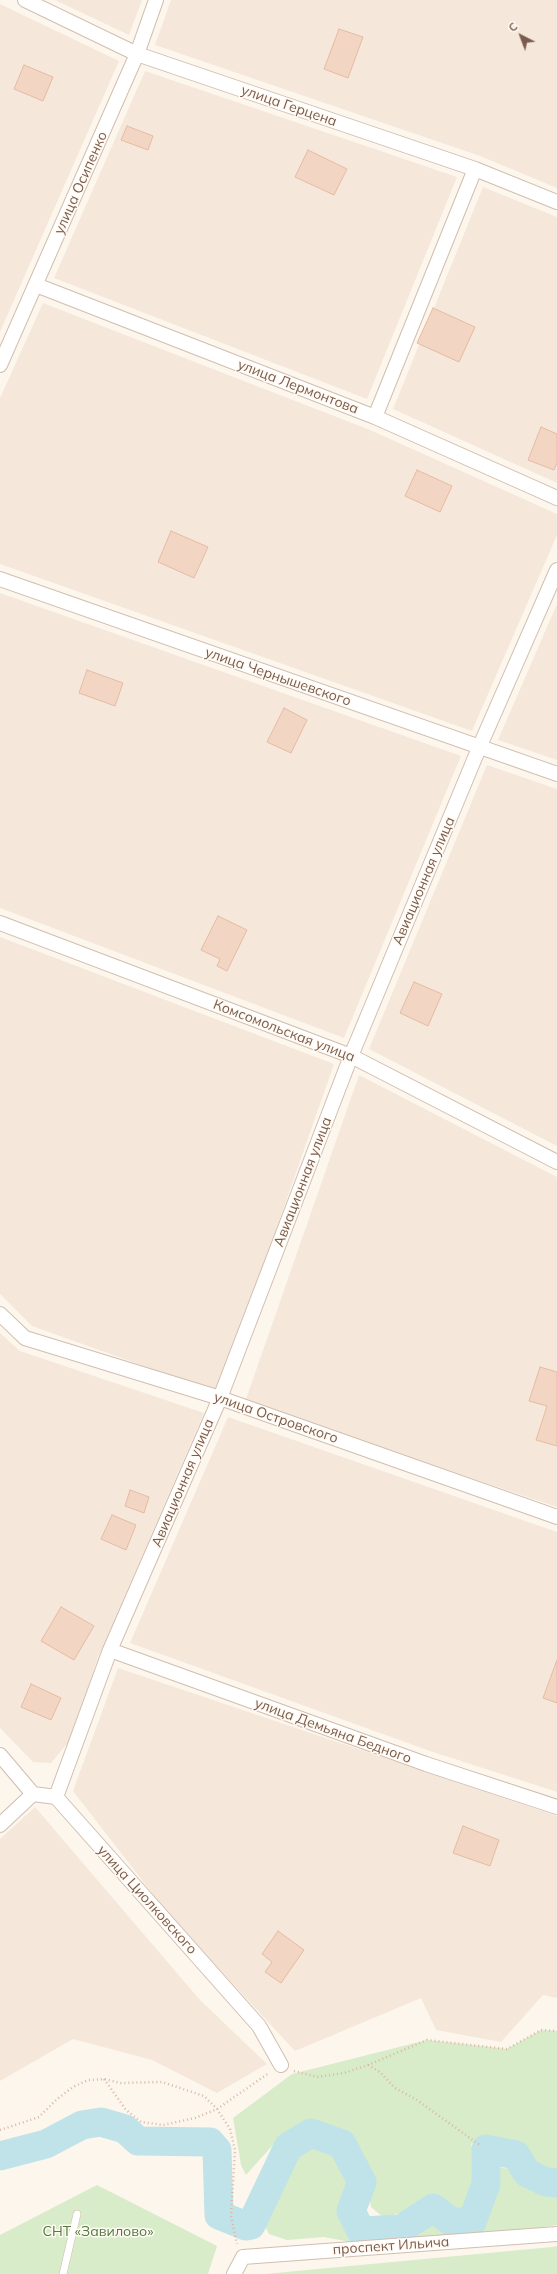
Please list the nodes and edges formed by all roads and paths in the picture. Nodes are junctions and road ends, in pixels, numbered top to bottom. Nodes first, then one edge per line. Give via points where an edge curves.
1 (25, 0) edge
2 (156, 0) edge
3 (137, 54) junction
4 (475, 169) junction
5 (557, 202) edge
6 (36, 285) junction
7 (0, 365) edge
8 (375, 417) junction
9 (557, 498) edge
10 (557, 570) edge
11 (0, 579) edge
12 (480, 748) junction
13 (557, 774) edge
14 (0, 923) edge
15 (352, 1056) junction
16 (557, 1162) edge
17 (0, 1314) edge
18 (220, 1398) junction
19 (557, 1517) edge
20 (110, 1650) junction
21 (0, 1755) edge
22 (33, 1794) junction
23 (56, 1797) junction
24 (557, 1807) edge
25 (0, 1825) edge
26 (557, 2031) edge
27 (280, 2065) junction
28 (368, 2065) junction
29 (104, 2079) junction
30 (217, 2109) junction
31 (0, 2130) edge
32 (481, 2146) dead end
33 (77, 2214) dead end
34 (232, 2226) dead end
35 (557, 2234) edge
36 (63, 2274) edge
37 (234, 2274) edge

1 - 3 street, улица Герцена
2 - 3 street, улица Осипенко
3 - 4 street, улица Герцена
3 - 6 street, улица Осипенко
4 - 5 street, улица Герцена
4 - 8 street
6 - 7 street, улица Осипенко
6 - 8 street, улица Лермонтова
8 - 9 street, улица Лермонтова
10 - 12 street, Авиационная улица
11 - 12 street, улица Чернышевского
12 - 13 street, улица Чернышевского
12 - 15 street, Авиационная улица
14 - 15 street, Комсомольская улица
15 - 16 street, Комсомольская улица
15 - 18 street, Авиационная улица
17 - 18 street, улица Островского via 25,1338
18 - 19 street, улица Островского
18 - 20 street, Авиационная улица
20 - 23 street, Авиационная улица
20 - 24 street, улица Демьяна Бедного via 426,1764
21 - 22 street
22 - 23 street
22 - 25 street
23 - 27 street, улица Циолковского via 259,2026
26 - 28 path via 540,2030 507,2049 427,2040
27 - 28 path via 316,2077
27 - 30 path
28 - 32 path via 380,2072 395,2088 417,2100
29 - 30 path via 121,2083 162,2082 204,2096
29 - 30 path via 126,2110 141,2122 163,2125 195,2118
29 - 31 path via 88,2080 73,2087 39,2117
30 - 34 path via 230,2129 235,2150
33 - 36 lane
35 - 37 street, проспект Ильича via 243,2258

